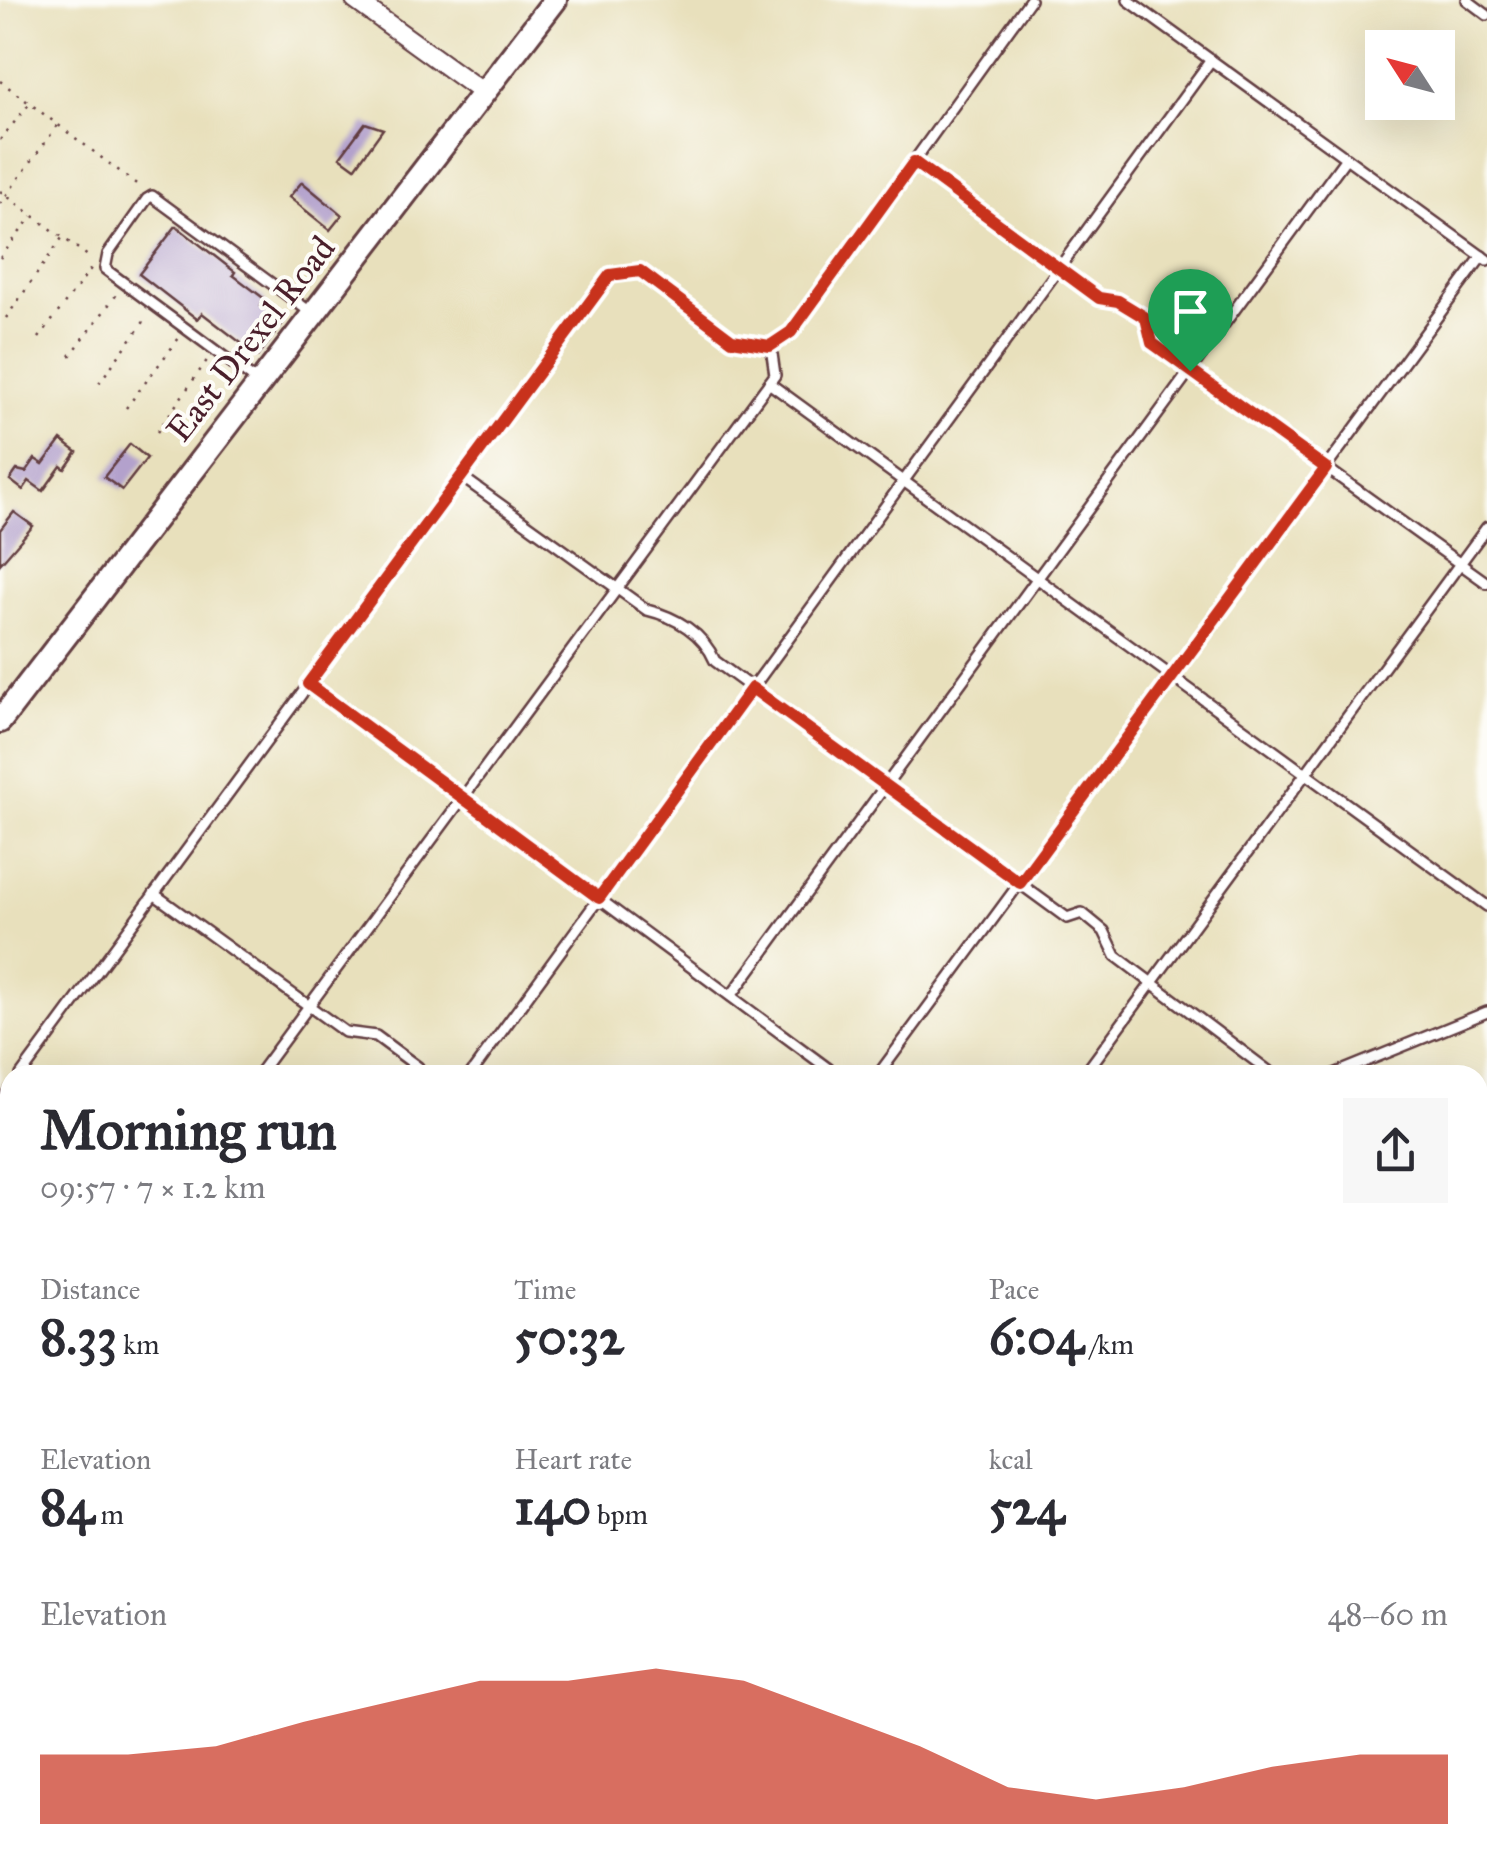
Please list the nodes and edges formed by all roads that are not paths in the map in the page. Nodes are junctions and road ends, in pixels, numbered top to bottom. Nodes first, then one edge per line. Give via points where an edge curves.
1 (355, 0) edge
2 (556, 0) edge
3 (1030, 0) edge
4 (1128, 0) edge
5 (1467, 0) edge
6 (1487, 15) edge
7 (1211, 60) junction
8 (485, 94) junction
9 (1346, 158) junction
10 (914, 162) junction
11 (1484, 258) edge
12 (1059, 268) junction
13 (314, 315) junction
14 (770, 346) junction
15 (1190, 371) junction
16 (769, 383) junction
17 (260, 384) junction
18 (1326, 468) junction
19 (462, 477) junction
20 (904, 481) junction
21 (1487, 527) edge
22 (1460, 564) junction
23 (1038, 578) junction
24 (1487, 583) edge
25 (617, 589) junction
26 (1172, 676) junction
27 (308, 684) junction
28 (752, 688) junction
29 (0, 721) edge
30 (1306, 774) junction
31 (886, 785) junction
32 (462, 798) junction
33 (1020, 883) junction
34 (154, 894) junction
35 (599, 898) junction
36 (1487, 906) edge
37 (1152, 983) junction
38 (731, 996) junction
39 (309, 1006) junction
40 (1487, 1012) edge
41 (28, 1065) edge
42 (265, 1065) edge
43 (415, 1065) edge
44 (477, 1065) edge
45 (824, 1065) edge
46 (885, 1065) edge
47 (1091, 1065) edge
48 (1261, 1065) edge
49 (1357, 1065) edge

1 - 8 street
2 - 8 street, East Drexel Road
3 - 10 lane
4 - 7 lane
5 - 6 lane
7 - 9 lane
7 - 12 lane
8 - 13 street, East Drexel Road
9 - 11 lane
9 - 15 lane
10 - 12 lane
10 - 14 lane via 791,332
11 - 18 lane
12 - 15 lane via 1099,298 1146,318 1152,343
12 - 20 lane
13 - 17 street, East Drexel Road
13 - 17 lane via 152,196 105,269
14 - 16 lane via 775,375
14 - 19 lane via 732,340 640,271 610,275
15 - 18 lane
15 - 23 lane
16 - 20 lane
16 - 25 lane
17 - 29 street, East Drexel Road
18 - 22 lane
18 - 26 lane
19 - 25 lane
19 - 27 lane
20 - 23 lane
20 - 28 lane
21 - 22 lane
22 - 24 lane
22 - 30 lane
23 - 26 lane
23 - 31 lane
25 - 28 lane via 708,643 715,661
25 - 32 lane
26 - 30 lane
26 - 33 lane
27 - 32 lane
27 - 34 lane
28 - 31 lane
28 - 35 lane
30 - 36 lane
30 - 37 lane
31 - 33 lane
31 - 38 lane
32 - 35 lane
32 - 39 lane
33 - 37 lane via 1067,918 1082,914 1104,932 1116,956
33 - 46 lane
34 - 39 lane
34 - 41 lane
35 - 38 lane
35 - 44 lane
37 - 47 lane
37 - 48 lane
38 - 45 lane
39 - 42 lane
39 - 43 lane via 345,1032 376,1036
40 - 49 lane

